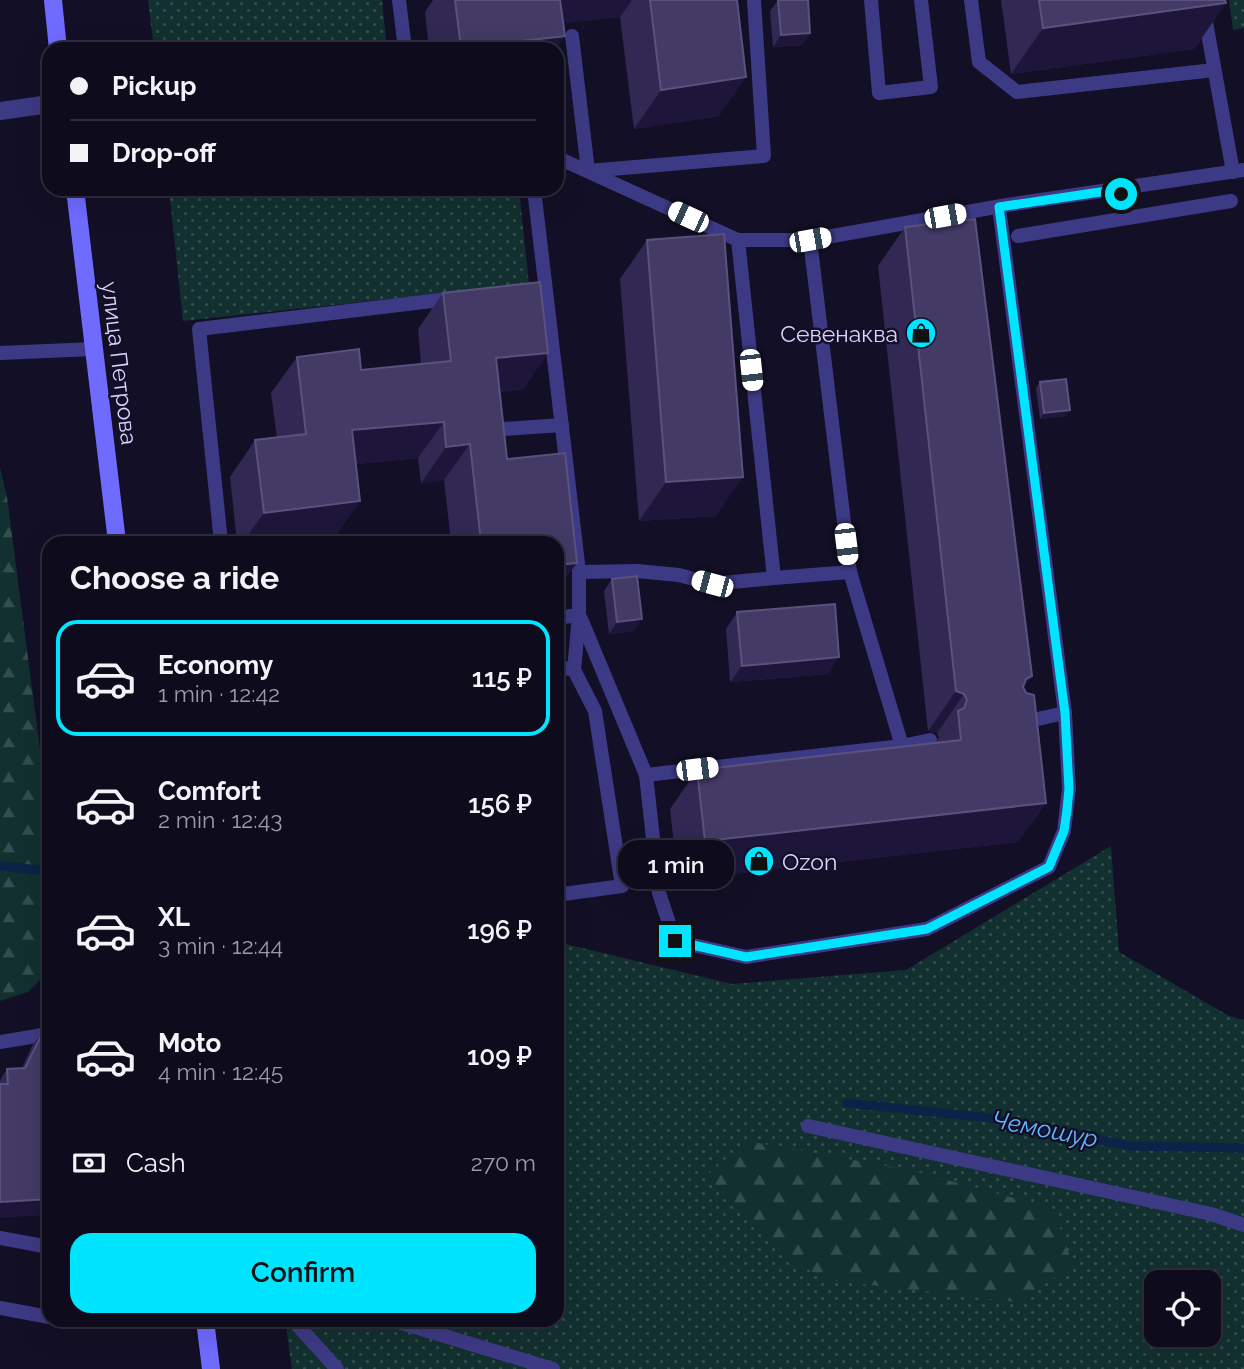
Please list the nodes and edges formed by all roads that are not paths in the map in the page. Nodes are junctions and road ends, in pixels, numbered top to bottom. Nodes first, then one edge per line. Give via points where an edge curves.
1 (52, 0) edge
2 (399, 0) edge
3 (754, 0) edge
4 (871, 0) edge
5 (921, 0) edge
6 (971, 0) edge
7 (1202, 0) edge
8 (572, 36) dead end
9 (57, 42) edge
10 (404, 42) edge
11 (1214, 71) junction
12 (42, 105) edge
13 (0, 111) edge
14 (564, 160) edge
15 (588, 171) junction
16 (1239, 171) edge
17 (1120, 189) junction
18 (76, 196) edge
19 (534, 196) edge
20 (1231, 201) dead end
21 (999, 207) junction
22 (1126, 218) junction
23 (1018, 236) dead end
24 (738, 240) junction
25 (810, 240) junction
26 (472, 296) edge
27 (94, 349) junction
28 (0, 353) edge
29 (562, 425) junction
30 (489, 430) edge
31 (116, 536) edge
32 (220, 536) edge
33 (579, 572) junction
34 (850, 572) junction
35 (774, 578) junction
36 (579, 615) junction
37 (564, 617) edge
38 (564, 668) edge
39 (574, 670) junction
40 (1065, 713) junction
41 (1005, 725) edge
42 (929, 740) dead end
43 (902, 746) junction
44 (646, 775) junction
45 (564, 894) edge
46 (42, 1035) edge
47 (0, 1042) edge
48 (808, 1126) dead end
49 (1244, 1225) edge
50 (0, 1238) edge
51 (42, 1246) edge
52 (0, 1308) edge
53 (42, 1316) edge
54 (206, 1327) edge
55 (299, 1327) edge
56 (415, 1327) edge
57 (211, 1369) edge
58 (337, 1369) edge
59 (553, 1369) edge

1 - 9 main road
2 - 10 lane
3 - 15 lane via 764,156
4 - 5 lane via 879,93 931,87
6 - 11 lane via 979,62 1017,92
7 - 11 lane
8 - 15 lane
11 - 16 lane
12 - 13 street
14 - 15 lane
15 - 24 lane
16 - 17 lane
17 - 21 lane
17 - 22 lane
18 - 27 main road, улица Петрова
19 - 29 lane via 539,287
20 - 22 lane
21 - 25 lane
21 - 40 lane
22 - 23 lane
24 - 25 lane
24 - 35 lane
25 - 34 lane
26 - 32 lane via 199,329
27 - 28 lane
27 - 31 main road, улица Петрова
29 - 30 lane
29 - 33 lane
33 - 35 lane via 637,571 712,584
33 - 36 lane
34 - 35 lane
34 - 43 lane
36 - 37 lane
36 - 39 lane
36 - 44 lane
38 - 39 lane
39 - 45 lane via 595,711 622,886
40 - 41 lane
40 - 44 lane via 1067,810 1049,867 927,929 746,957 675,941 659,893
42 - 43 lane
43 - 44 lane
46 - 47 lane
48 - 49 lane
50 - 51 lane
52 - 53 lane
54 - 57 main road
55 - 58 lane
56 - 59 lane

